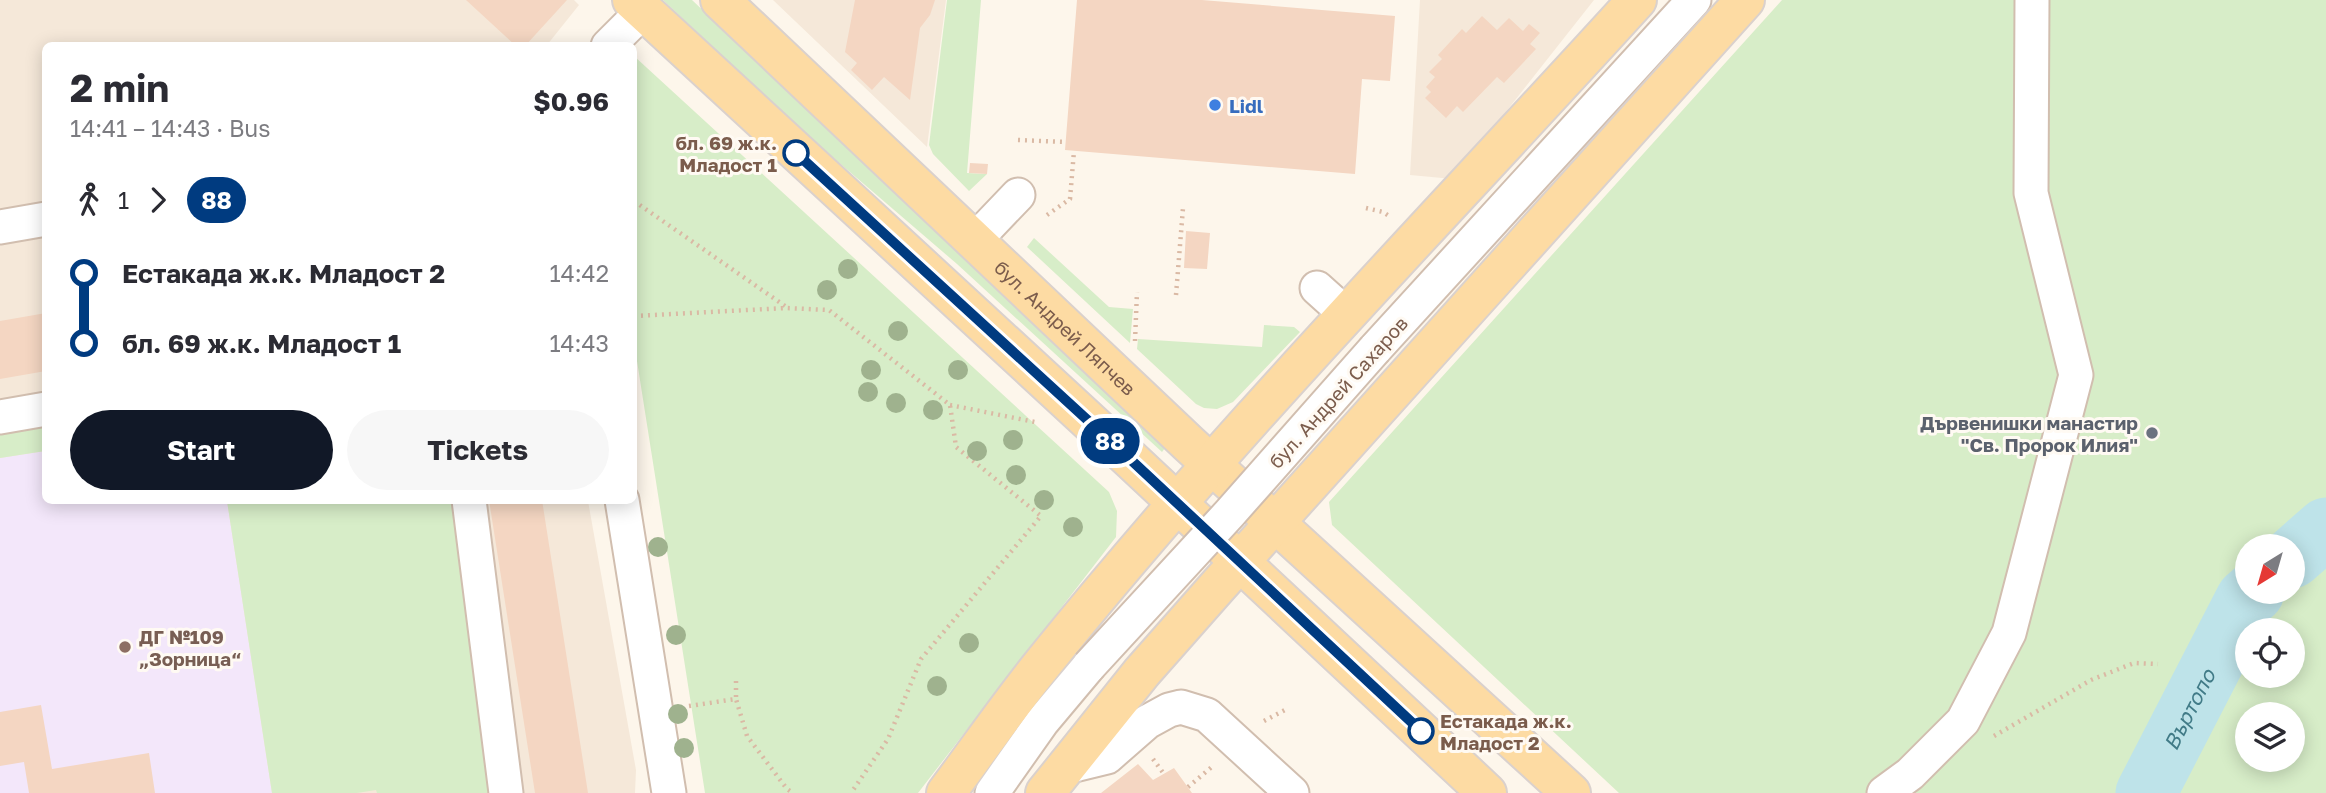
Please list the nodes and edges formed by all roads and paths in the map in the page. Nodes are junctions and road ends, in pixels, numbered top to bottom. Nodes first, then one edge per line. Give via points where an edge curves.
1 (720, 0) edge
2 (1637, 0) edge
3 (1694, 0) edge
4 (1745, 0) edge
5 (2032, 0) edge
6 (637, 5) edge
7 (611, 42) edge
8 (1018, 140) dead end
9 (1066, 142) dead end
10 (1074, 151) dead end
11 (1018, 195) dead end
12 (1070, 199) dead end
13 (637, 203) edge
14 (1183, 208) dead end
15 (1366, 208) dead end
16 (1383, 212) dead end
17 (42, 220) edge
18 (0, 227) edge
19 (974, 241) junction
20 (1317, 288) dead end
21 (1138, 292) dead end
22 (1176, 295) dead end
23 (786, 307) junction
24 (1347, 315) junction
25 (637, 316) edge
26 (1135, 343) dead end
27 (950, 405) junction
28 (42, 410) edge
29 (0, 417) edge
30 (1037, 422) dead end
31 (1212, 465) junction
32 (470, 504) edge
33 (623, 504) edge
34 (1178, 504) junction
35 (1275, 523) junction
36 (1240, 561) junction
37 (2158, 664) dead end
38 (736, 681) dead end
39 (736, 699) junction
40 (657, 710) junction
41 (1987, 739) dead end
42 (1155, 761) dead end
43 (1215, 764) dead end
44 (1164, 774) dead end
45 (1056, 780) edge
46 (1188, 787) dead end
47 (786, 791) edge
48 (506, 793) edge
49 (668, 793) edge
50 (793, 793) edge
51 (851, 793) edge
52 (946, 793) edge
53 (992, 793) edge
54 (1292, 793) edge
55 (1487, 793) edge
56 (1571, 793) edge
57 (1884, 793) edge

1 - 19 main road, бул. Андрей Ляпчев
2 - 24 main road
3 - 53 street, бул. Андрей Сахаров, bridge via 1089,666
4 - 35 main road
5 - 57 street via 2031,192 2076,375 2008,633 1963,721
6 - 7 street
6 - 34 main road
8 - 9 path
10 - 12 path
11 - 19 street
13 - 23 path
14 - 22 path
15 - 16 path
17 - 18 street
19 - 31 main road, бул. Андрей Ляпчев
20 - 24 street
21 - 26 path
23 - 25 path
23 - 27 path via 829,310
24 - 31 main road
27 - 30 path
27 - 51 path via 956,447 1041,516 921,659 888,740
28 - 29 street
31 - 34 main road
31 - 35 main road, бул. Андрей Ляпчев
32 - 48 street
33 - 40 street
34 - 36 main road
34 - 52 main road via 1044,663
35 - 36 main road
35 - 56 main road, бул. Андрей Ляпчев
36 - 45 main road via 1142,672
36 - 55 main road
37 - 41 path via 2134,663 2091,680
38 - 39 path
39 - 40 path
39 - 47 path via 747,736
40 - 49 street
42 - 44 path
43 - 46 path
45 - 54 street via 1107,757 1147,722 1181,707 1207,715
47 - 50 path

